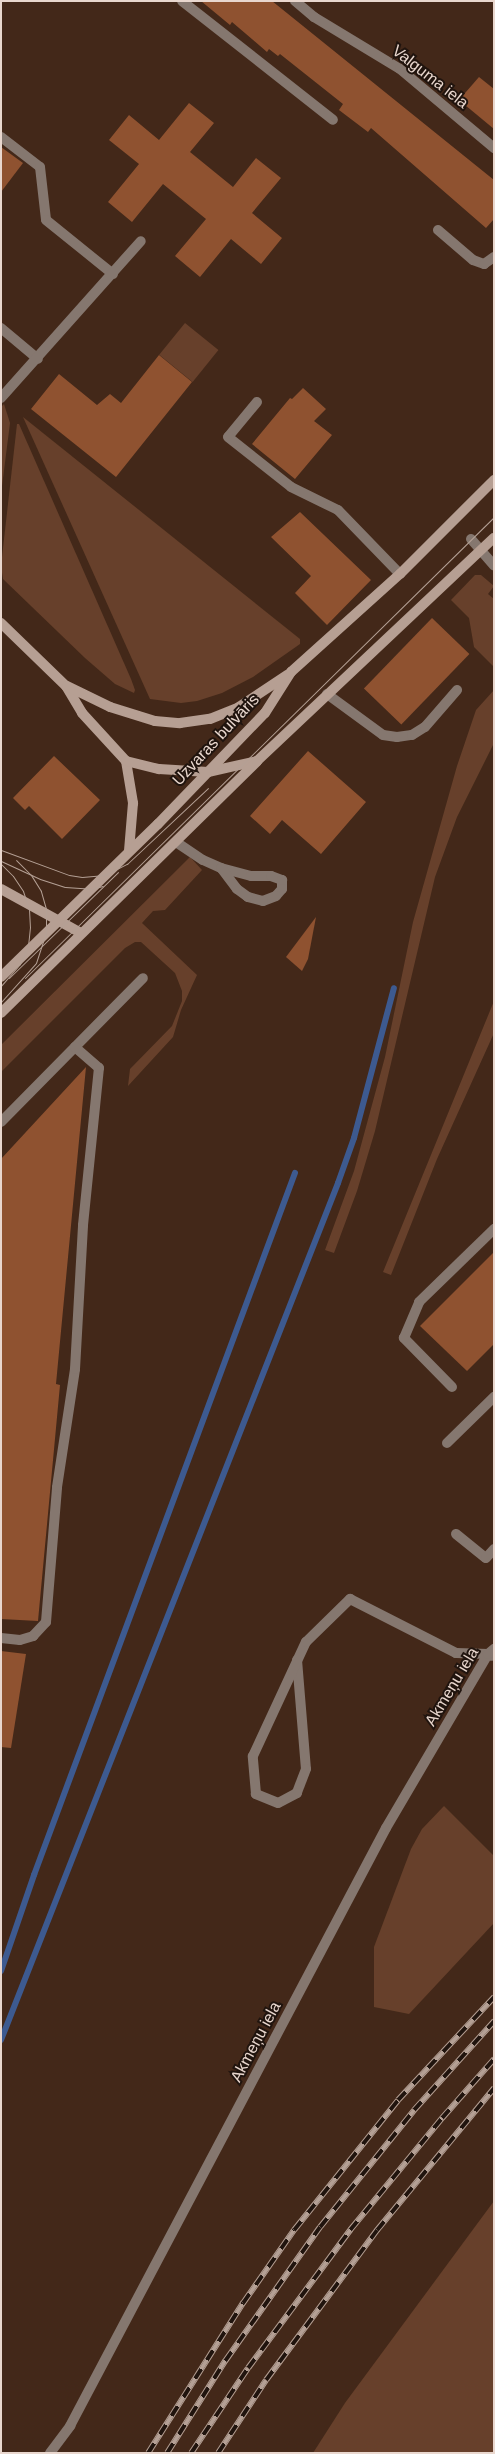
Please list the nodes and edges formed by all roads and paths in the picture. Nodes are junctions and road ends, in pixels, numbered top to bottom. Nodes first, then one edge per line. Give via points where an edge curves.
1 (182, 1) edge
2 (295, 1) edge
3 (332, 120) dead end
4 (1, 137) edge
5 (494, 148) edge
6 (438, 230) dead end
7 (141, 240) dead end
8 (494, 257) edge
9 (113, 274) junction
10 (1, 328) edge
11 (38, 359) junction
12 (1, 398) edge
13 (257, 402) dead end
14 (494, 480) edge
15 (494, 538) edge
16 (471, 539) dead end
17 (481, 550) junction
18 (494, 565) edge
19 (400, 574) junction
20 (1, 623) edge
21 (291, 672) junction
22 (66, 686) junction
23 (457, 690) dead end
24 (327, 694) junction
25 (126, 761) junction
26 (257, 761) junction
27 (208, 772) junction
28 (176, 842) junction
29 (129, 851) junction
30 (221, 868) junction
31 (1, 888) edge
32 (59, 919) junction
33 (81, 933) junction
34 (1, 977) edge
35 (143, 978) dead end
36 (1, 1013) edge
37 (75, 1046) junction
38 (1, 1122) edge
39 (494, 1229) edge
40 (452, 1387) dead end
41 (494, 1396) edge
42 (447, 1443) dead end
43 (456, 1534) dead end
44 (494, 1549) edge
45 (1, 1638) edge
46 (492, 1653) edge
47 (297, 1660) junction
48 (50, 2453) edge

1 - 3 street
2 - 5 street, Valguma iela via 314,17 400,69
4 - 9 street via 40,167 46,220
6 - 8 street via 473,260 484,264
7 - 9 street
9 - 11 street
10 - 11 street
11 - 12 street
13 - 19 street via 228,437 291,487 338,510
14 - 19 main road, Uzvaras bulvāris
15 - 17 main road
16 - 17 street
17 - 18 street
17 - 24 main road via 428,603
19 - 21 main road, Uzvaras bulvāris
20 - 22 main road
21 - 22 main road via 240,707 210,720 180,723 155,721 110,707
21 - 27 main road, Uzvaras bulvāris via 265,713
22 - 25 main road via 82,713
23 - 24 street via 425,727 412,735 397,737 384,735
24 - 26 main road
25 - 27 main road via 159,769
25 - 29 main road via 133,804
26 - 27 main road
26 - 28 main road
27 - 29 main road, Uzvaras bulvāris
28 - 30 street
28 - 33 main road
29 - 32 main road, Uzvaras bulvāris
30 - 30 street via 251,876 271,876 282,880 282,889 276,896 263,901 248,898
31 - 32 main road
32 - 33 main road
32 - 34 main road, Uzvaras bulvāris
33 - 36 main road
35 - 37 street
37 - 38 street
37 - 45 street via 99,1068 83,1225 75,1369 57,1486 46,1622 33,1636 20,1640
39 - 40 street via 420,1302 404,1338
41 - 42 street
43 - 44 street via 486,1558
46 - 47 street via 456,1653 350,1599 306,1642
46 - 48 street, Akmeņu iela via 386,1828 70,2426
47 - 47 street via 253,1756 256,1794 278,1803 297,1793 306,1769

